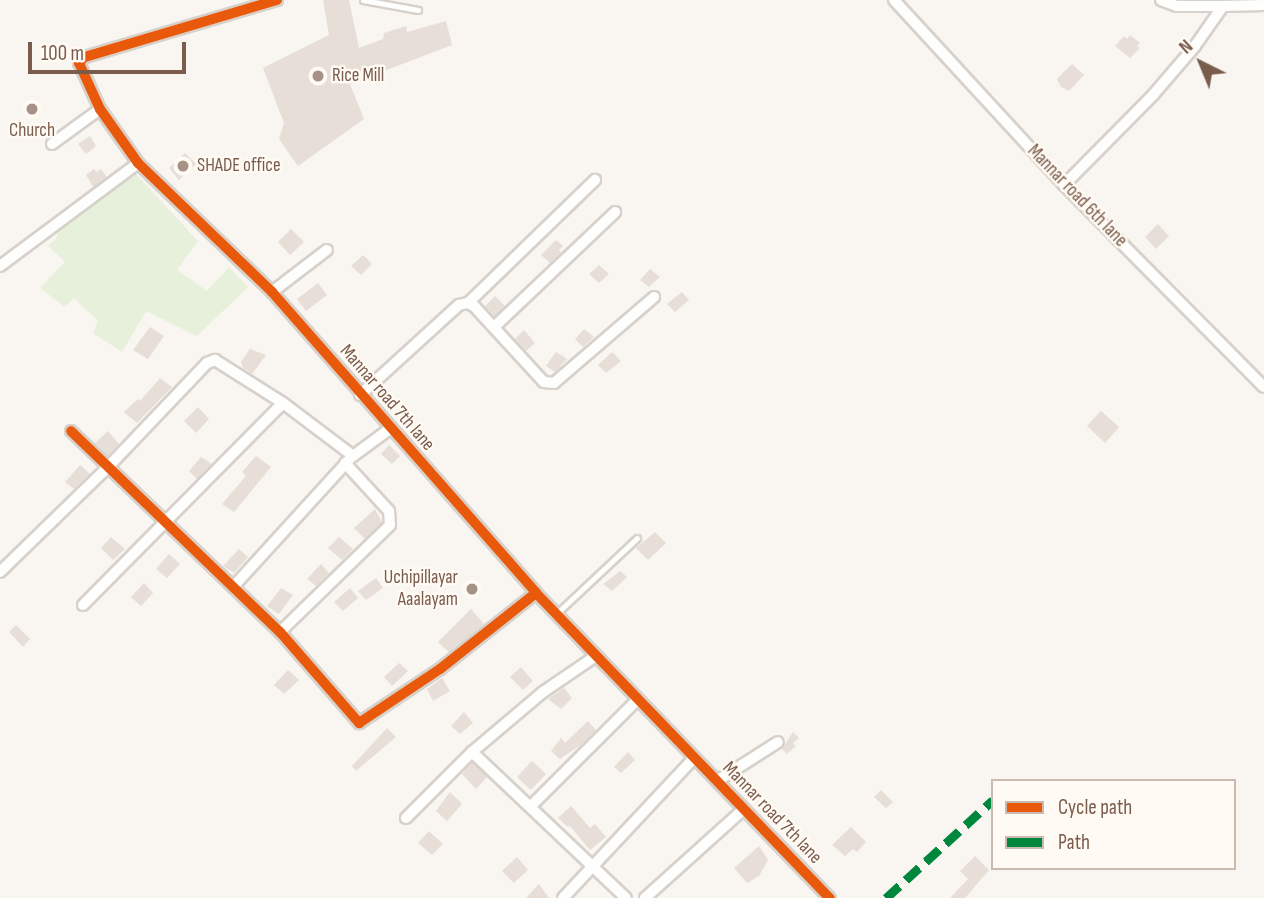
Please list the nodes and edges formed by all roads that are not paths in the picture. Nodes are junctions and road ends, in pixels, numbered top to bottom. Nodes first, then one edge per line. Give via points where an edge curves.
1 (277, 0) edge
2 (363, 0) edge
3 (894, 0) edge
4 (1161, 0) edge
5 (1264, 5) edge
6 (1223, 6) junction
7 (418, 10) dead end
8 (100, 109) junction
9 (52, 144) dead end
10 (138, 163) junction
11 (595, 180) dead end
12 (1064, 185) junction
13 (615, 212) dead end
14 (327, 250) dead end
15 (0, 266) edge
16 (272, 292) junction
17 (654, 297) dead end
18 (468, 303) junction
19 (495, 327) junction
20 (1264, 387) edge
21 (360, 395) junction
22 (283, 403) junction
23 (391, 428) junction
24 (71, 431) dead end
25 (349, 460) junction
26 (108, 467) junction
27 (166, 524) junction
28 (637, 538) dead end
29 (0, 572) edge
30 (233, 587) junction
31 (536, 593) junction
32 (83, 605) dead end
33 (556, 614) junction
34 (280, 632) junction
35 (596, 656) junction
36 (637, 700) junction
37 (778, 742) dead end
38 (472, 752) junction
39 (694, 758) junction
40 (717, 781) junction
41 (531, 806) junction
42 (744, 809) junction
43 (406, 818) dead end
44 (594, 865) junction
45 (564, 898) edge
46 (626, 898) edge
47 (645, 898) edge
48 (830, 898) edge

1 - 8 street, Mannar road 7th lane via 84,57 79,63
2 - 7 lane
3 - 12 street, Mannar road 6th lane
4 - 6 street via 1177,6
5 - 6 street
6 - 12 street via 1153,95
8 - 9 street
8 - 10 street, Mannar road 7th lane
10 - 15 street
10 - 16 street, Mannar road 7th lane
11 - 18 street
12 - 20 street, Mannar road 6th lane
13 - 19 street
14 - 16 street
16 - 21 street, Mannar road 7th lane
17 - 19 street via 554,383 544,382
18 - 19 street
18 - 21 street via 459,305
21 - 23 street, Mannar road 7th lane
22 - 25 street
22 - 26 street via 215,360 207,363
22 - 27 street
23 - 25 street
23 - 31 street, Mannar road 7th lane
24 - 26 street
25 - 30 street
25 - 34 street via 389,511 390,525
26 - 27 street
26 - 29 street
27 - 30 street
27 - 32 street
28 - 33 lane
30 - 34 street
31 - 33 street, Mannar road 7th lane
31 - 34 street via 440,669 359,723
33 - 35 street, Mannar road 7th lane
35 - 36 street, Mannar road 7th lane
35 - 38 street via 543,692
36 - 39 street, Mannar road 7th lane
36 - 41 street
37 - 40 street
38 - 41 street
38 - 43 street
39 - 40 street, Mannar road 7th lane
39 - 44 street
40 - 42 street, Mannar road 7th lane
41 - 44 street
42 - 47 street
42 - 48 street, Mannar road 7th lane
44 - 45 street
44 - 46 street

